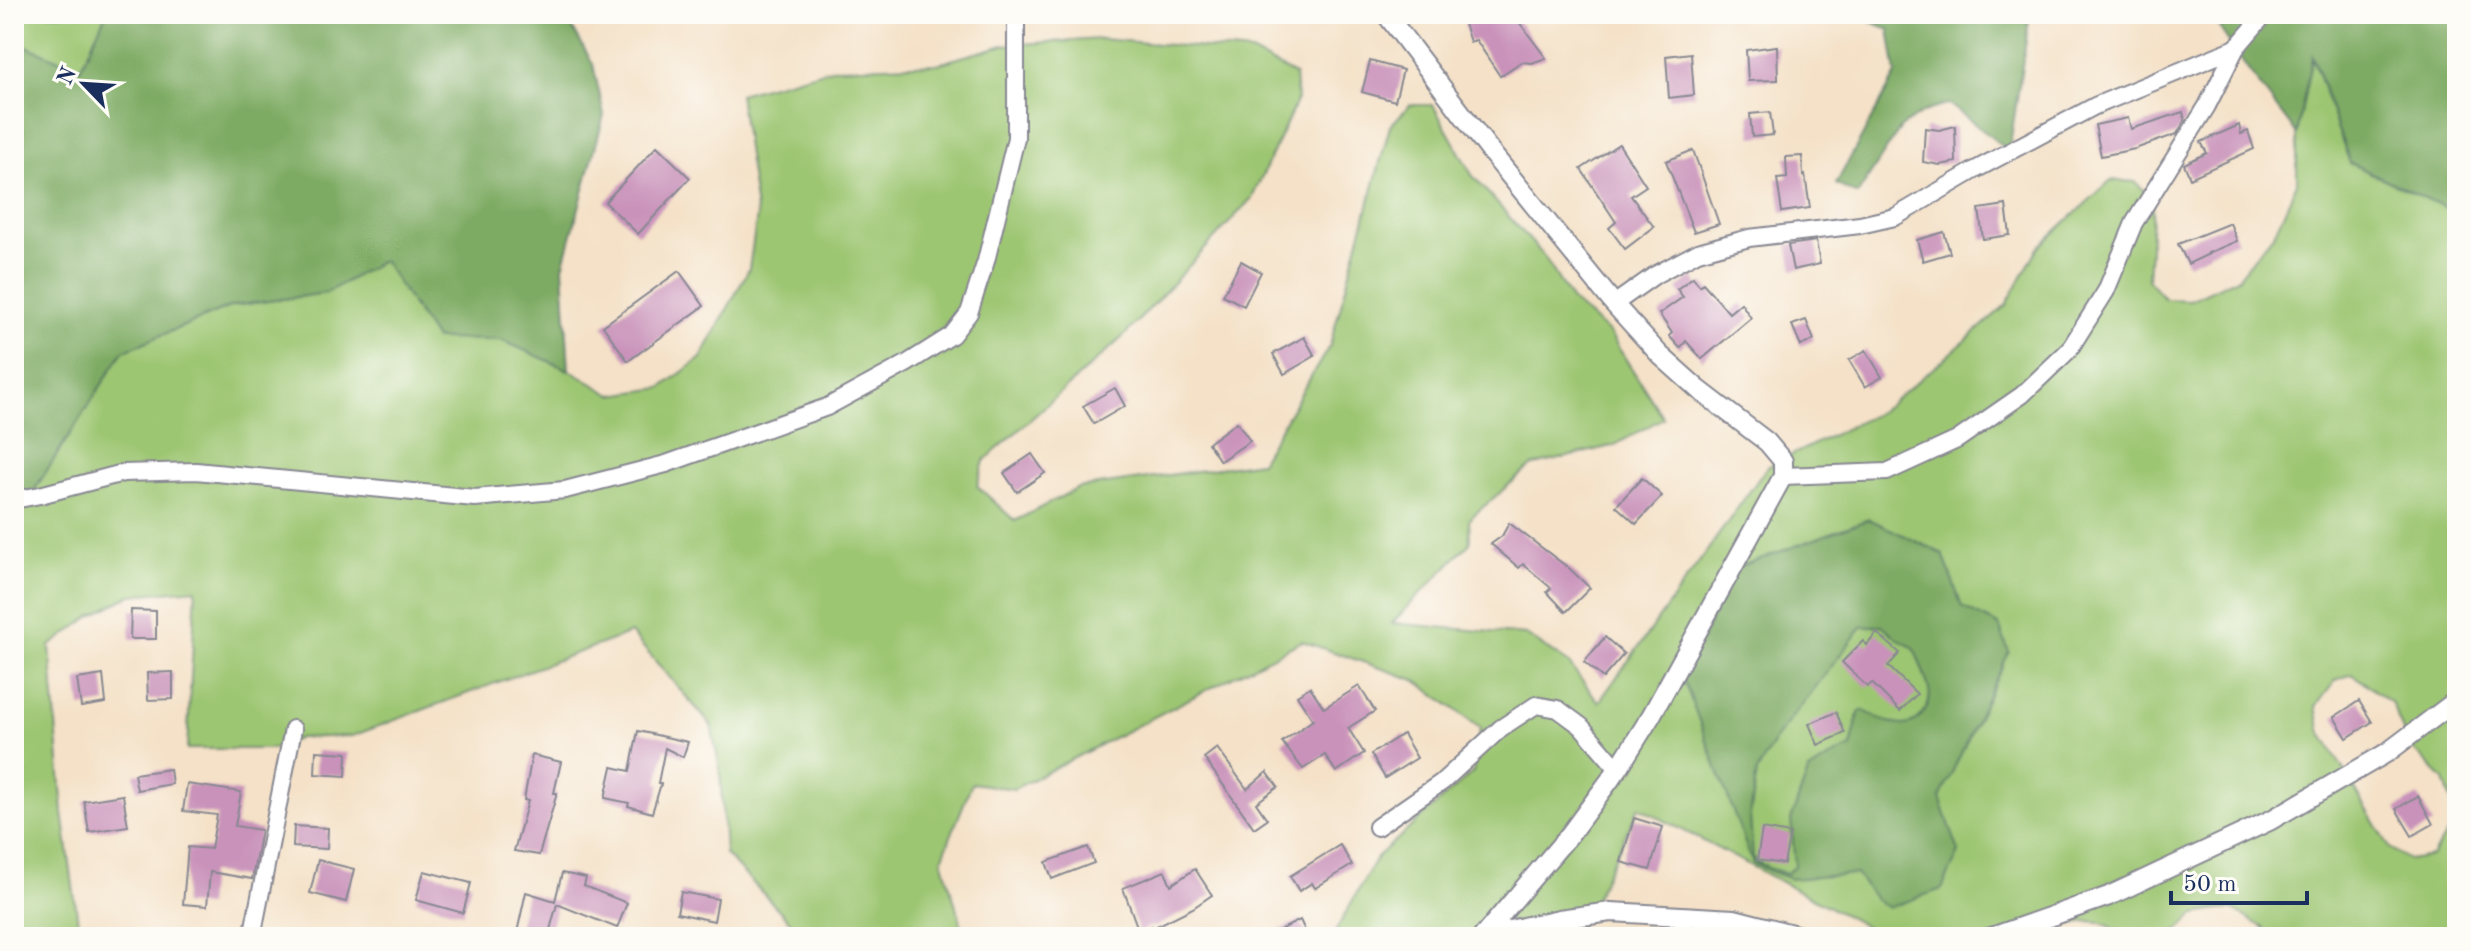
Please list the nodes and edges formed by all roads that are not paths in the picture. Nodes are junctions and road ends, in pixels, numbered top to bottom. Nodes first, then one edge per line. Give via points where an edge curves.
1 (1016, 14) edge
2 (1386, 14) edge
3 (2265, 14) edge
4 (2236, 48) junction
5 (1614, 304) junction
6 (1783, 476) junction
7 (14, 500) edge
8 (2457, 700) edge
9 (293, 729) dead end
10 (1618, 769) junction
11 (1377, 827) dead end
12 (1683, 916) junction
13 (1482, 936) edge
14 (252, 937) edge
15 (1683, 937) edge
16 (1804, 937) edge
17 (1992, 937) edge

1 - 7 street via 1016,138 969,313 952,335 827,407 666,464 565,490 475,498 196,471 123,473
2 - 5 street
3 - 4 street
4 - 5 street via 2095,106 1895,217 1749,238 1698,252
4 - 6 street via 2134,223 2106,291 2069,350 2032,386 1957,440 1887,472
5 - 6 street via 1660,355 1767,442 1783,461
6 - 10 street
8 - 17 street via 2388,752 2271,820 2109,896
9 - 14 street
10 - 11 street via 1581,726 1558,709 1536,705
10 - 13 street
12 - 13 street via 1611,912
12 - 15 street
12 - 16 street via 1734,919

